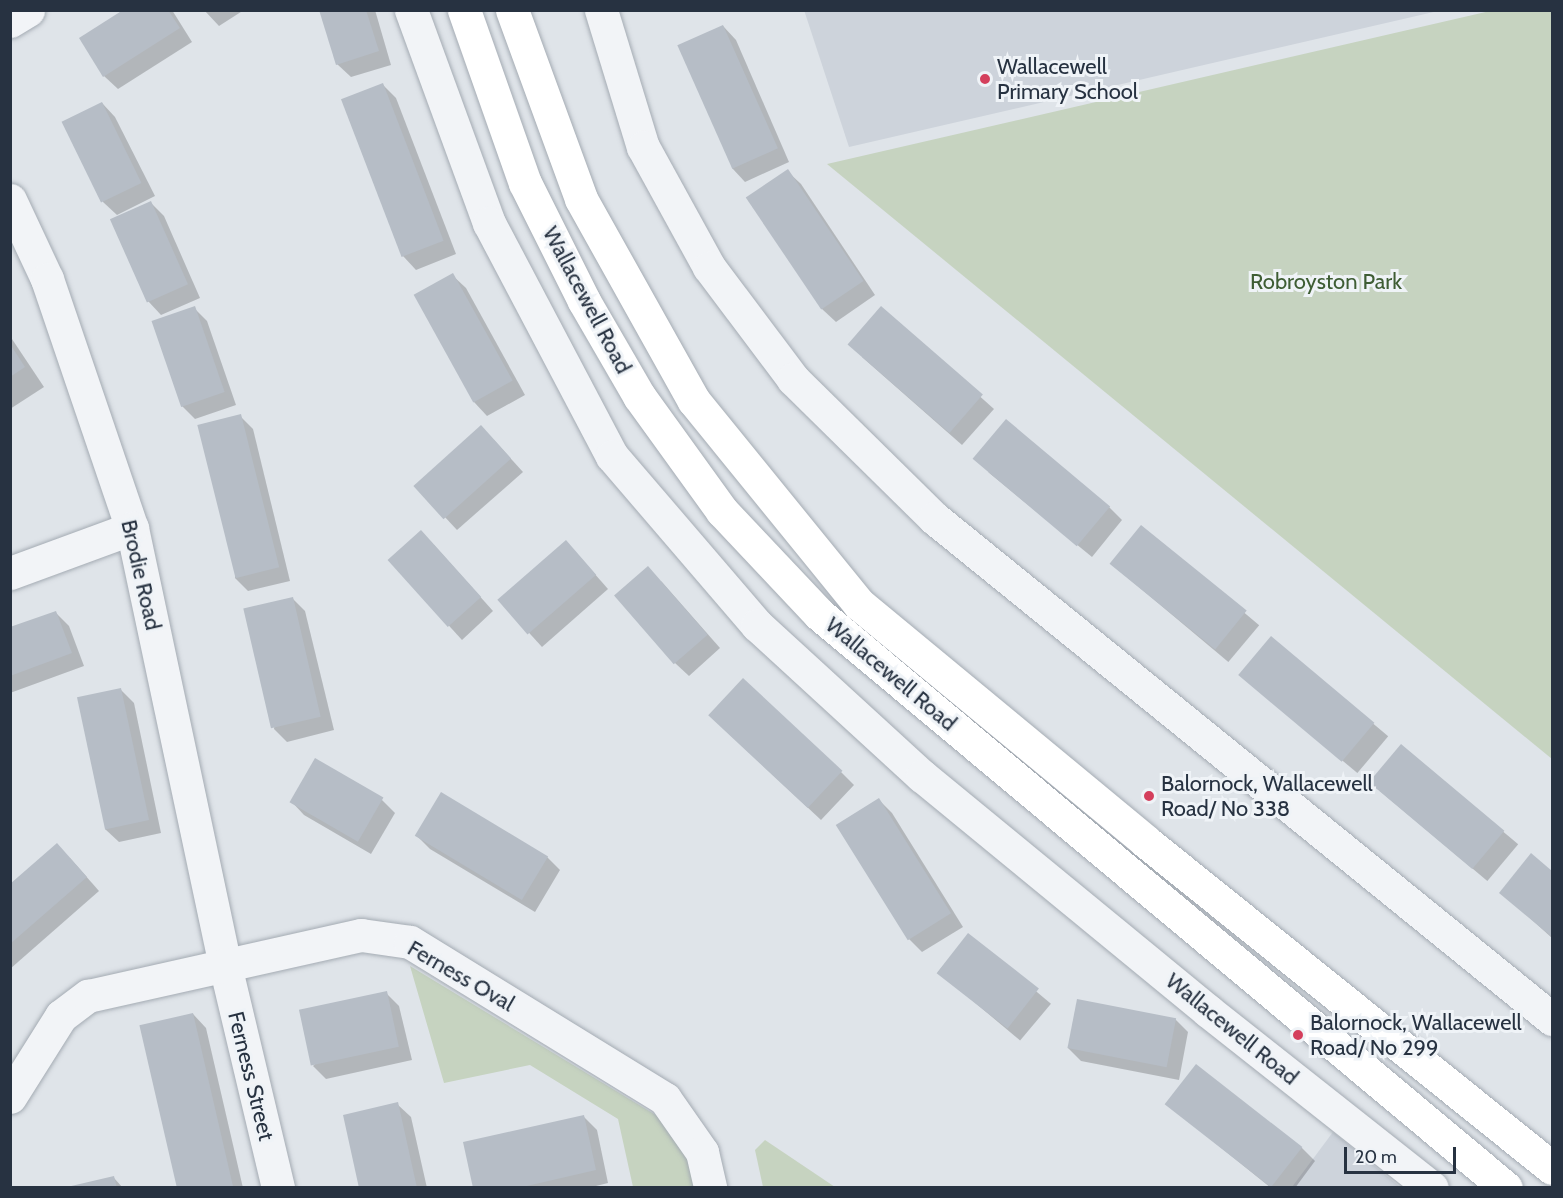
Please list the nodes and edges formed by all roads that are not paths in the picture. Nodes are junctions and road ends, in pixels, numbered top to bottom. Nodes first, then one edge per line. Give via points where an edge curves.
1 (28, 10) edge
2 (411, 10) edge
3 (464, 10) edge
4 (512, 10) edge
5 (601, 10) edge
6 (10, 21) edge
7 (10, 200) edge
8 (132, 528) junction
9 (10, 573) edge
10 (225, 965) junction
11 (1552, 1019) edge
12 (10, 1097) edge
13 (1552, 1168) edge
14 (278, 1188) edge
15 (710, 1188) edge
16 (1432, 1188) edge
17 (1506, 1188) edge

1 - 6 street
2 - 16 street, Wallacewell Road via 489,223 612,456 757,625 931,783 1208,1011
3 - 17 street, Wallacewell Road via 525,183 584,301 639,396 722,511 827,621
4 - 13 street, Wallacewell Road via 581,199 694,401 859,604 1145,841
5 - 11 street via 643,147 709,267 793,379 934,518
7 - 8 street, Brodie Road via 47,279
8 - 9 street
8 - 10 street, Brodie Road
10 - 12 street, Ferness Oval via 88,996 61,1016
10 - 14 street, Ferness Street
10 - 15 street, Ferness Oval via 361,935 410,942 664,1099 702,1152

